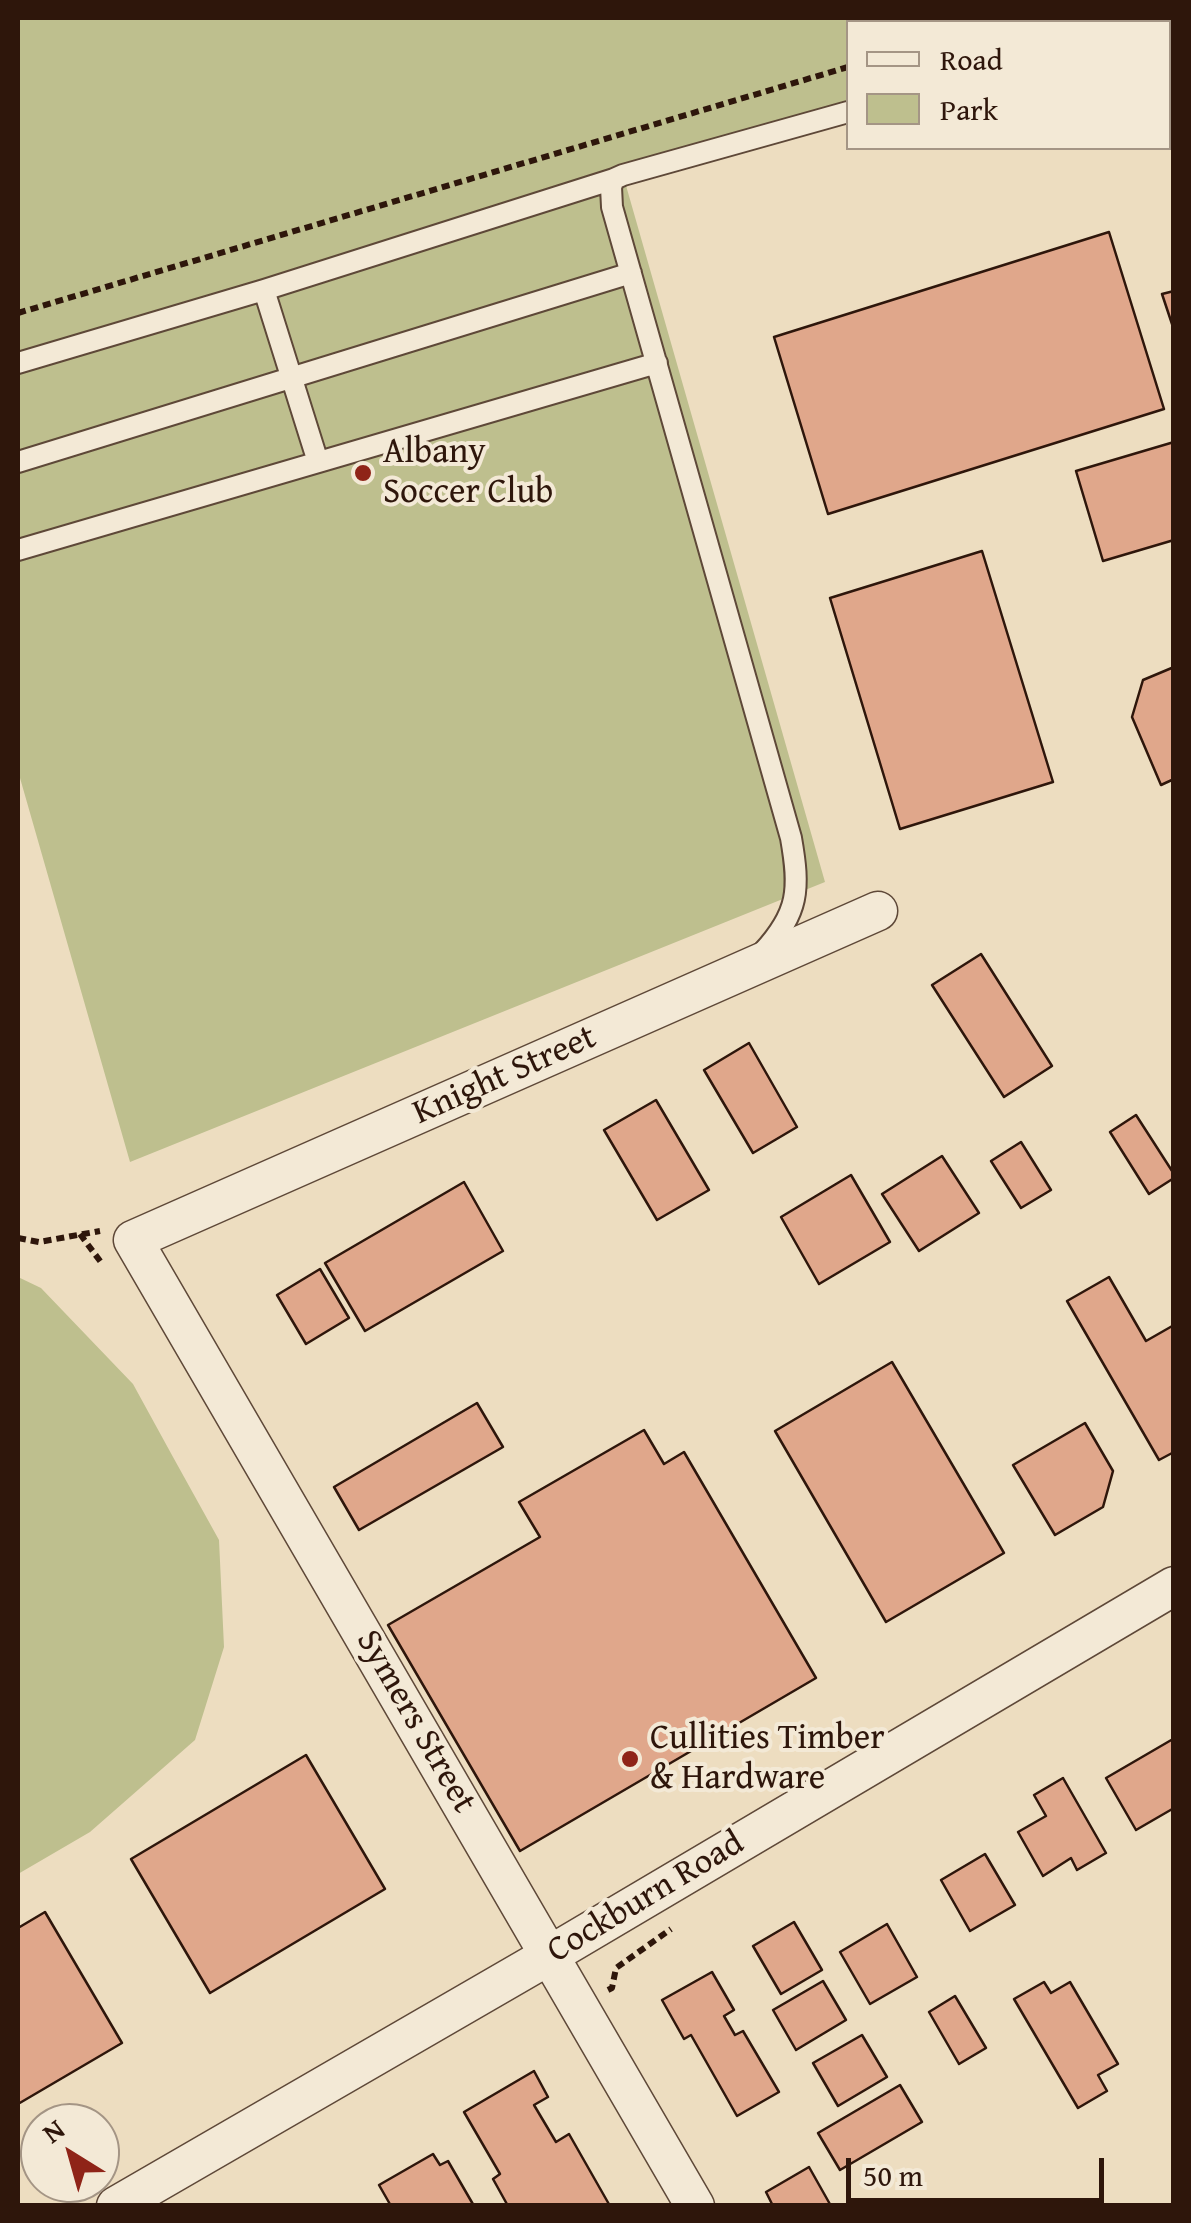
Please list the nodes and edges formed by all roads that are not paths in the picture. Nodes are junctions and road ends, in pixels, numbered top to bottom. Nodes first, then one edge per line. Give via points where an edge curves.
1 (846, 113) edge
2 (614, 179) junction
3 (631, 274) junction
4 (264, 290) junction
5 (656, 363) junction
6 (18, 364) edge
7 (291, 378) junction
8 (18, 462) edge
9 (318, 462) junction
10 (18, 550) edge
11 (878, 911) dead end
12 (749, 968) junction
13 (133, 1240) joint
14 (1174, 1586) edge
15 (550, 1955) junction
16 (116, 2206) edge
17 (696, 2206) edge

1 - 2 lane
2 - 3 lane via 612,207
2 - 4 lane
3 - 5 lane
3 - 7 lane
4 - 6 lane
4 - 7 lane
5 - 9 lane
5 - 12 lane via 798,876 790,916
7 - 8 lane
7 - 9 lane
9 - 10 lane
11 - 12 street, Knight Street
12 - 13 street, Knight Street
13 - 15 street, Symers Street
14 - 15 street, Cockburn Road
15 - 16 street, Cockburn Road
15 - 17 street, Symers Street

